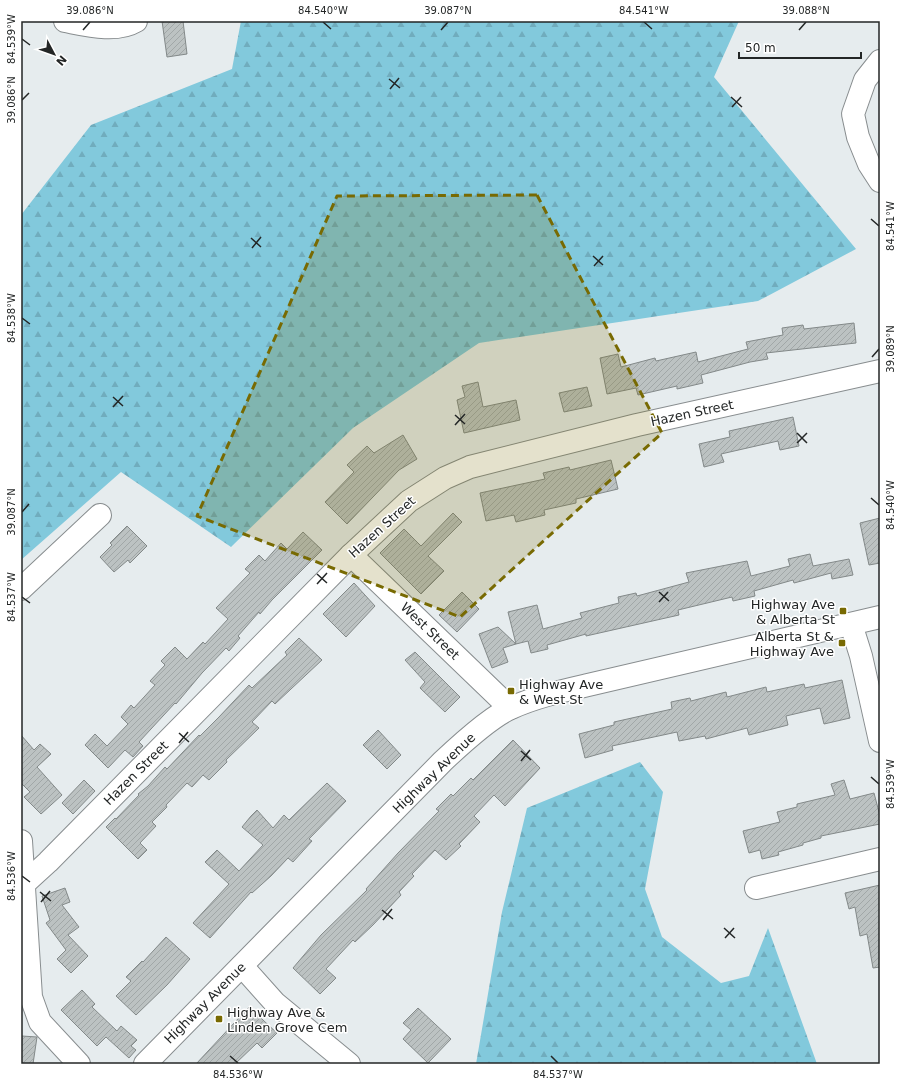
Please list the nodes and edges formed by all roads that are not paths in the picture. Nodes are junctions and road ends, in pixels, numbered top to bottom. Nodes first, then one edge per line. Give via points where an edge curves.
1 (65, 21) edge
2 (136, 21) edge
3 (880, 61) edge
4 (880, 181) edge
5 (880, 371) edge
6 (100, 515) dead end
7 (351, 555) junction
8 (21, 589) edge
9 (880, 617) edge
10 (851, 624) junction
11 (510, 708) junction
12 (880, 741) edge
13 (21, 841) edge
14 (880, 859) edge
15 (25, 883) junction
16 (756, 888) dead end
17 (242, 966) junction
18 (26, 998) edge
19 (79, 1064) edge
20 (145, 1064) edge
21 (349, 1064) edge

1 - 2 street via 98,27 129,25
3 - 4 street via 865,80 853,114 858,137 869,164
5 - 7 street, Hazen Street via 637,425 470,467 445,478 409,501
6 - 8 street
7 - 11 street, West Street
7 - 15 street, Hazen Street
9 - 10 street, Highway Avenue
10 - 11 street, Highway Avenue via 588,685
10 - 12 street via 861,656
11 - 17 street, Highway Avenue via 456,748
13 - 15 street
14 - 16 street
15 - 18 street
17 - 20 street, Highway Avenue
17 - 21 street via 281,1008
18 - 19 street via 40,1022

